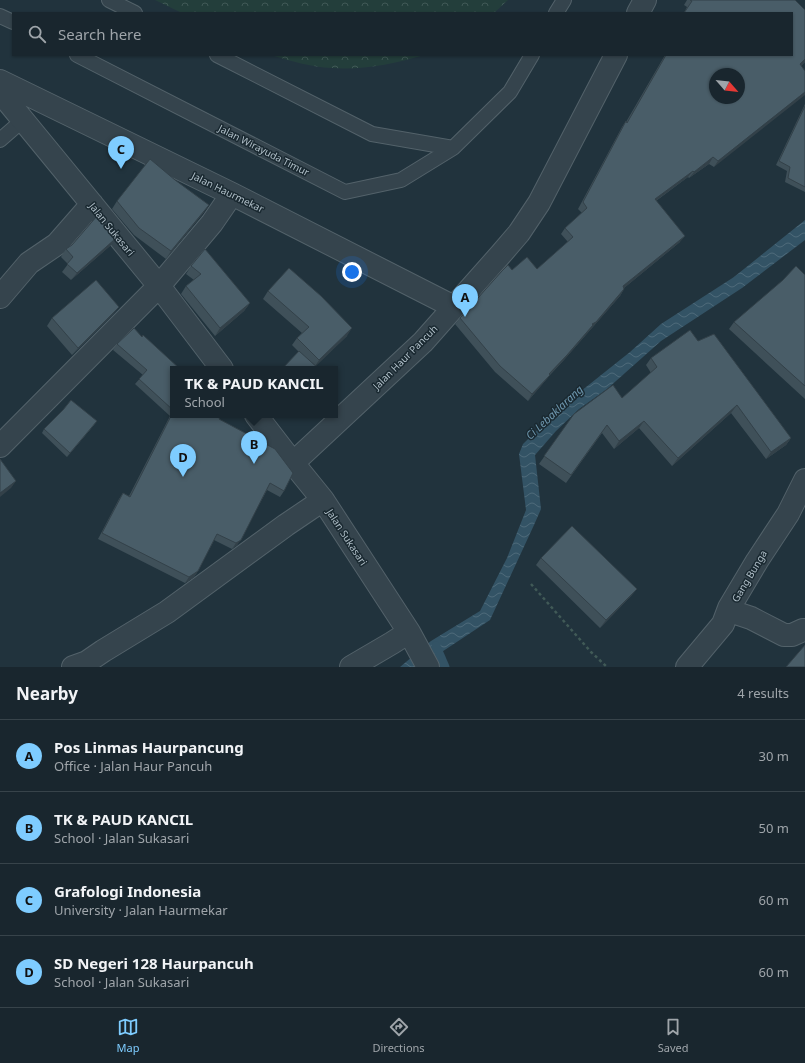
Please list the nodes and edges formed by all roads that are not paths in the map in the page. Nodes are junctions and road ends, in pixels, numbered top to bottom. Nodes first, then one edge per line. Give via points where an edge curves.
1 (109, 0) edge
2 (564, 0) edge
3 (645, 0) edge
4 (133, 12) edge
5 (557, 12) edge
6 (639, 12) edge
7 (0, 16) edge
8 (12, 22) edge
9 (79, 56) edge
10 (219, 56) edge
11 (531, 56) edge
12 (615, 56) edge
13 (0, 80) edge
14 (0, 92) edge
15 (24, 120) junction
16 (0, 140) edge
17 (453, 148) junction
18 (232, 194) junction
19 (92, 204) junction
20 (159, 286) junction
21 (0, 297) edge
22 (454, 307) junction
23 (220, 366) edge
24 (258, 418) edge
25 (0, 446) edge
26 (293, 463) junction
27 (805, 480) edge
28 (323, 500) junction
29 (729, 608) junction
30 (805, 630) edge
31 (410, 635) junction
32 (73, 667) edge
33 (351, 667) edge
34 (428, 667) edge
35 (687, 667) edge

1 - 4 lane
2 - 5 lane
3 - 6 street
7 - 8 lane
9 - 17 lane, Jalan Wirayuda Timur via 345,192 402,180
10 - 17 lane via 372,134
11 - 17 lane, Jalan Wirayuda Timur via 510,92
12 - 22 street, Jalan Haur Pancuh via 539,202 519,233
13 - 18 street, Jalan Haurmekar
14 - 15 street, Jalan Sukasari
15 - 16 lane
15 - 19 street, Jalan Sukasari
18 - 20 street via 212,223
18 - 22 street, Jalan Haurmekar
19 - 20 street, Jalan Sukasari
19 - 21 street via 57,244 28,263
20 - 23 street, Jalan Sukasari
20 - 25 street
22 - 26 street, Jalan Haur Pancuh via 423,342
24 - 26 street, Jalan Sukasari
26 - 28 street, Jalan Sukasari
27 - 29 street, Gang Bunga via 788,514
28 - 31 street, Jalan Sukasari
28 - 32 street via 168,612 87,662
29 - 30 street via 784,635 792,636
29 - 35 street, Gang Bunga via 723,624
31 - 33 street
31 - 34 street, Jalan Sukasari

